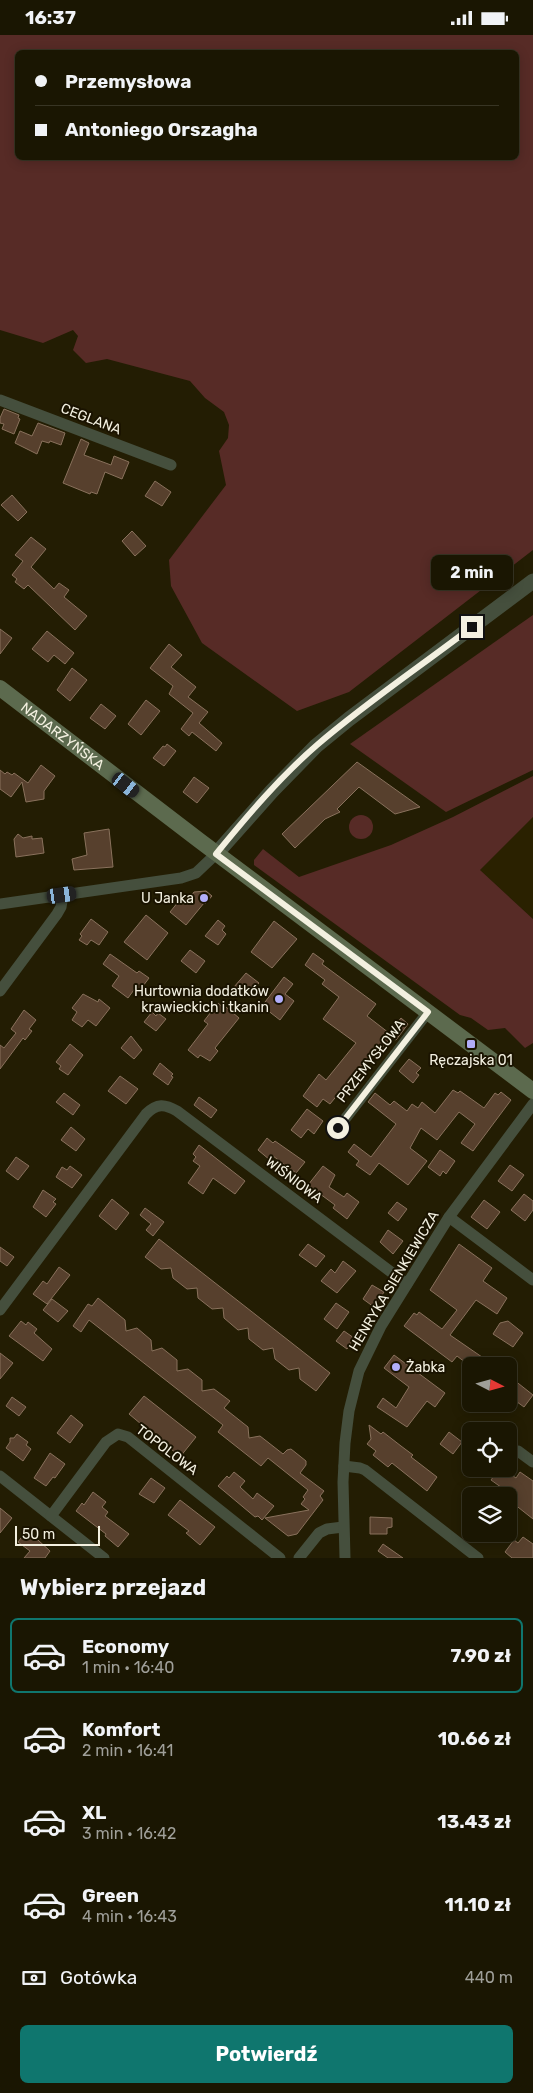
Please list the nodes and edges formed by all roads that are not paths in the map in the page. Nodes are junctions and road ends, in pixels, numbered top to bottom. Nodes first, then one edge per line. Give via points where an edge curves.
1 (0, 400) edge
2 (171, 465) dead end
3 (533, 581) edge
4 (0, 688) edge
5 (216, 854) junction
6 (62, 895) junction
7 (0, 904) edge
8 (0, 991) edge
9 (428, 1012) junction
10 (533, 1091) edge
11 (533, 1104) edge
12 (338, 1128) dead end
13 (449, 1217) junction
14 (533, 1280) edge
15 (407, 1284) junction
16 (0, 1310) edge
17 (518, 1451) dead end
18 (533, 1462) edge
19 (344, 1466) junction
20 (0, 1476) edge
21 (51, 1516) junction
22 (344, 1527) junction
23 (104, 1558) edge
24 (280, 1558) edge
25 (299, 1558) edge
26 (345, 1558) edge
27 (478, 1558) edge

1 - 2 street, CEGLANA
3 - 5 street via 316,746
4 - 5 main road, NADARZYŃSKA
5 - 6 street via 189,876
5 - 9 main road, NADARZYŃSKA
6 - 7 street
6 - 8 street via 57,914
9 - 10 main road, NADARZYŃSKA
9 - 12 street, PRZEMYSŁOWA
11 - 13 street, HENRYKA SIENKIEWICZA
13 - 14 street
13 - 15 street, HENRYKA SIENKIEWICZA
15 - 16 street, WIŚNIOWA via 177,1111 168,1105 160,1105 146,1114
15 - 19 street, HENRYKA SIENKIEWICZA via 359,1371 349,1411
17 - 18 street
19 - 22 street, HENRYKA SIENKIEWICZA
19 - 27 street via 365,1470
20 - 21 street
21 - 23 street
21 - 24 street, TOPOLOWA via 106,1442 118,1434 128,1437
22 - 25 street via 319,1533
22 - 26 street, HENRYKA SIENKIEWICZA

